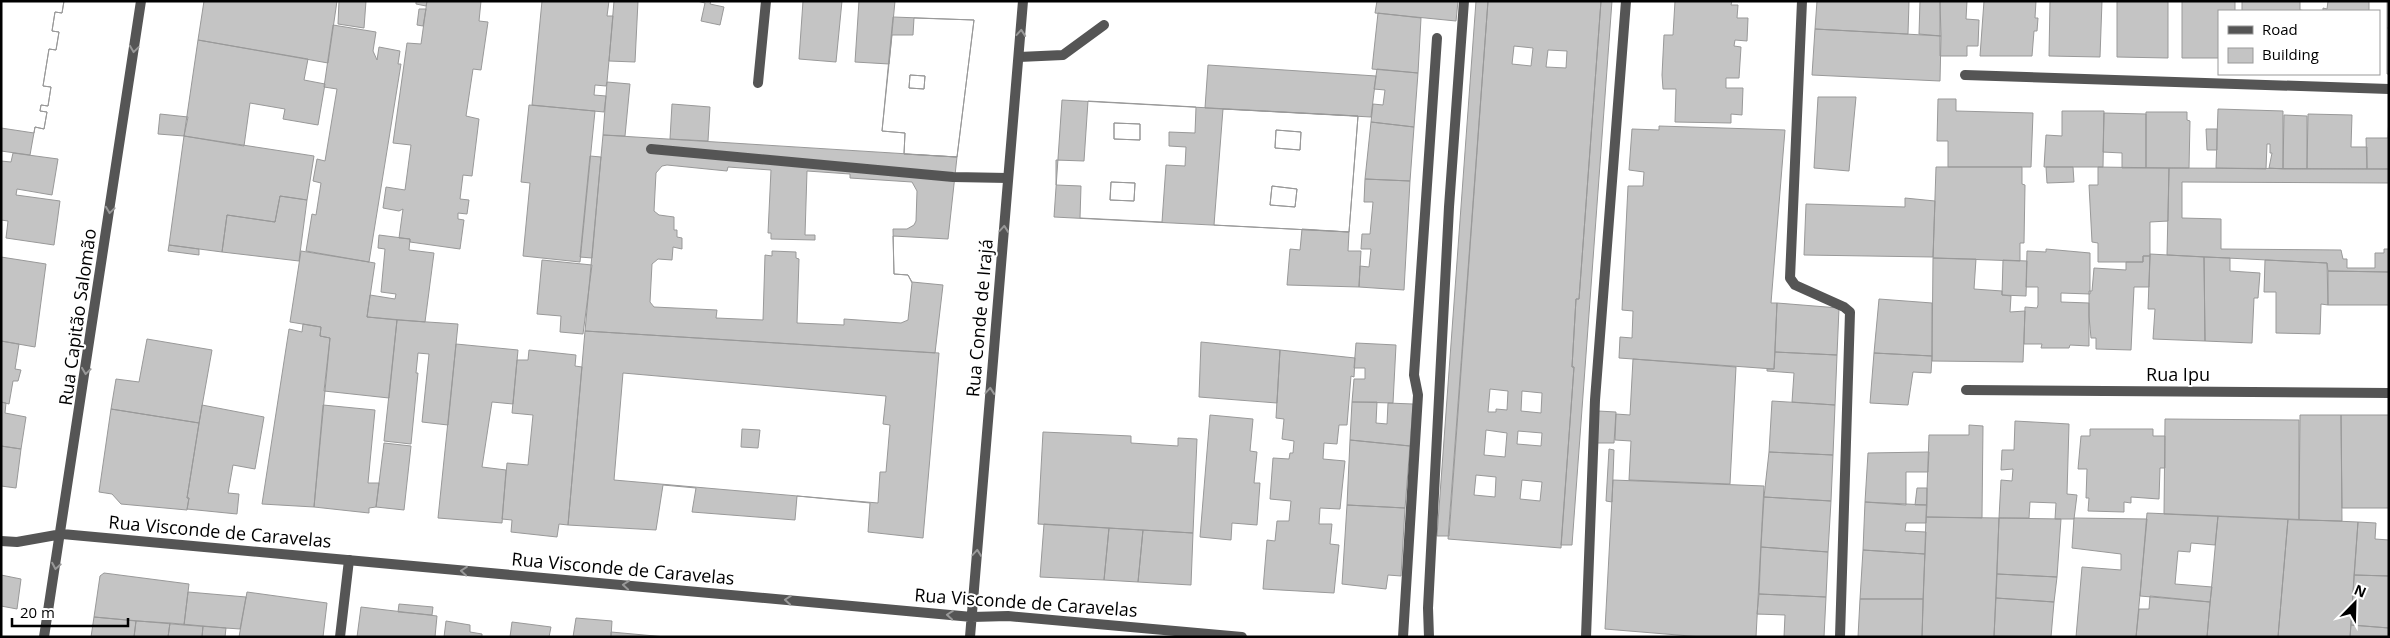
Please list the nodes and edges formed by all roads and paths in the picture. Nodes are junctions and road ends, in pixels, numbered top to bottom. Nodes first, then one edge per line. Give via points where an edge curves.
1 (141, 1) edge
2 (766, 1) edge
3 (1023, 1) edge
4 (1464, 1) edge
5 (1626, 1) edge
6 (1802, 1) edge
7 (1104, 25) dead end
8 (1437, 38) dead end
9 (1018, 57) junction
10 (1964, 75) dead end
11 (758, 83) dead end
12 (2389, 89) edge
13 (651, 149) dead end
14 (1008, 178) junction
15 (1966, 390) dead end
16 (2389, 392) edge
17 (62, 534) junction
18 (1, 540) edge
19 (349, 560) junction
20 (972, 617) junction
21 (44, 637) edge
22 (340, 637) edge
23 (970, 637) edge
24 (1242, 637) edge
25 (1403, 637) edge
26 (1429, 637) edge
27 (1586, 637) edge
28 (1840, 637) edge

1 -> 17 street, Rua Capitão Salomão
2 - 11 street
9 -> 3 street, Rua Conde de Irajá
4 - 26 street via 1448,207
5 - 27 street via 1595,400
6 - 28 street via 1790,278 1795,285 1850,312
7 - 9 street via 1063,55
8 - 25 street via 1414,375 1418,395
9 - 14 street, Rua Conde de Irajá
10 - 12 street
13 - 14 street via 953,177
20 -> 14 street, Rua Conde de Irajá
15 - 16 street, Rua Ipu
17 - 18 street, Rua Visconde de Caravelas via 17,542
17 - 19 street, Rua Visconde de Caravelas
17 -> 21 street, Rua Capitão Salomão
20 -> 19 street, Rua Visconde de Caravelas
19 - 22 street
20 - 23 street, Rua Conde de Irajá
20 - 24 street, Rua Visconde de Caravelas via 1008,616

